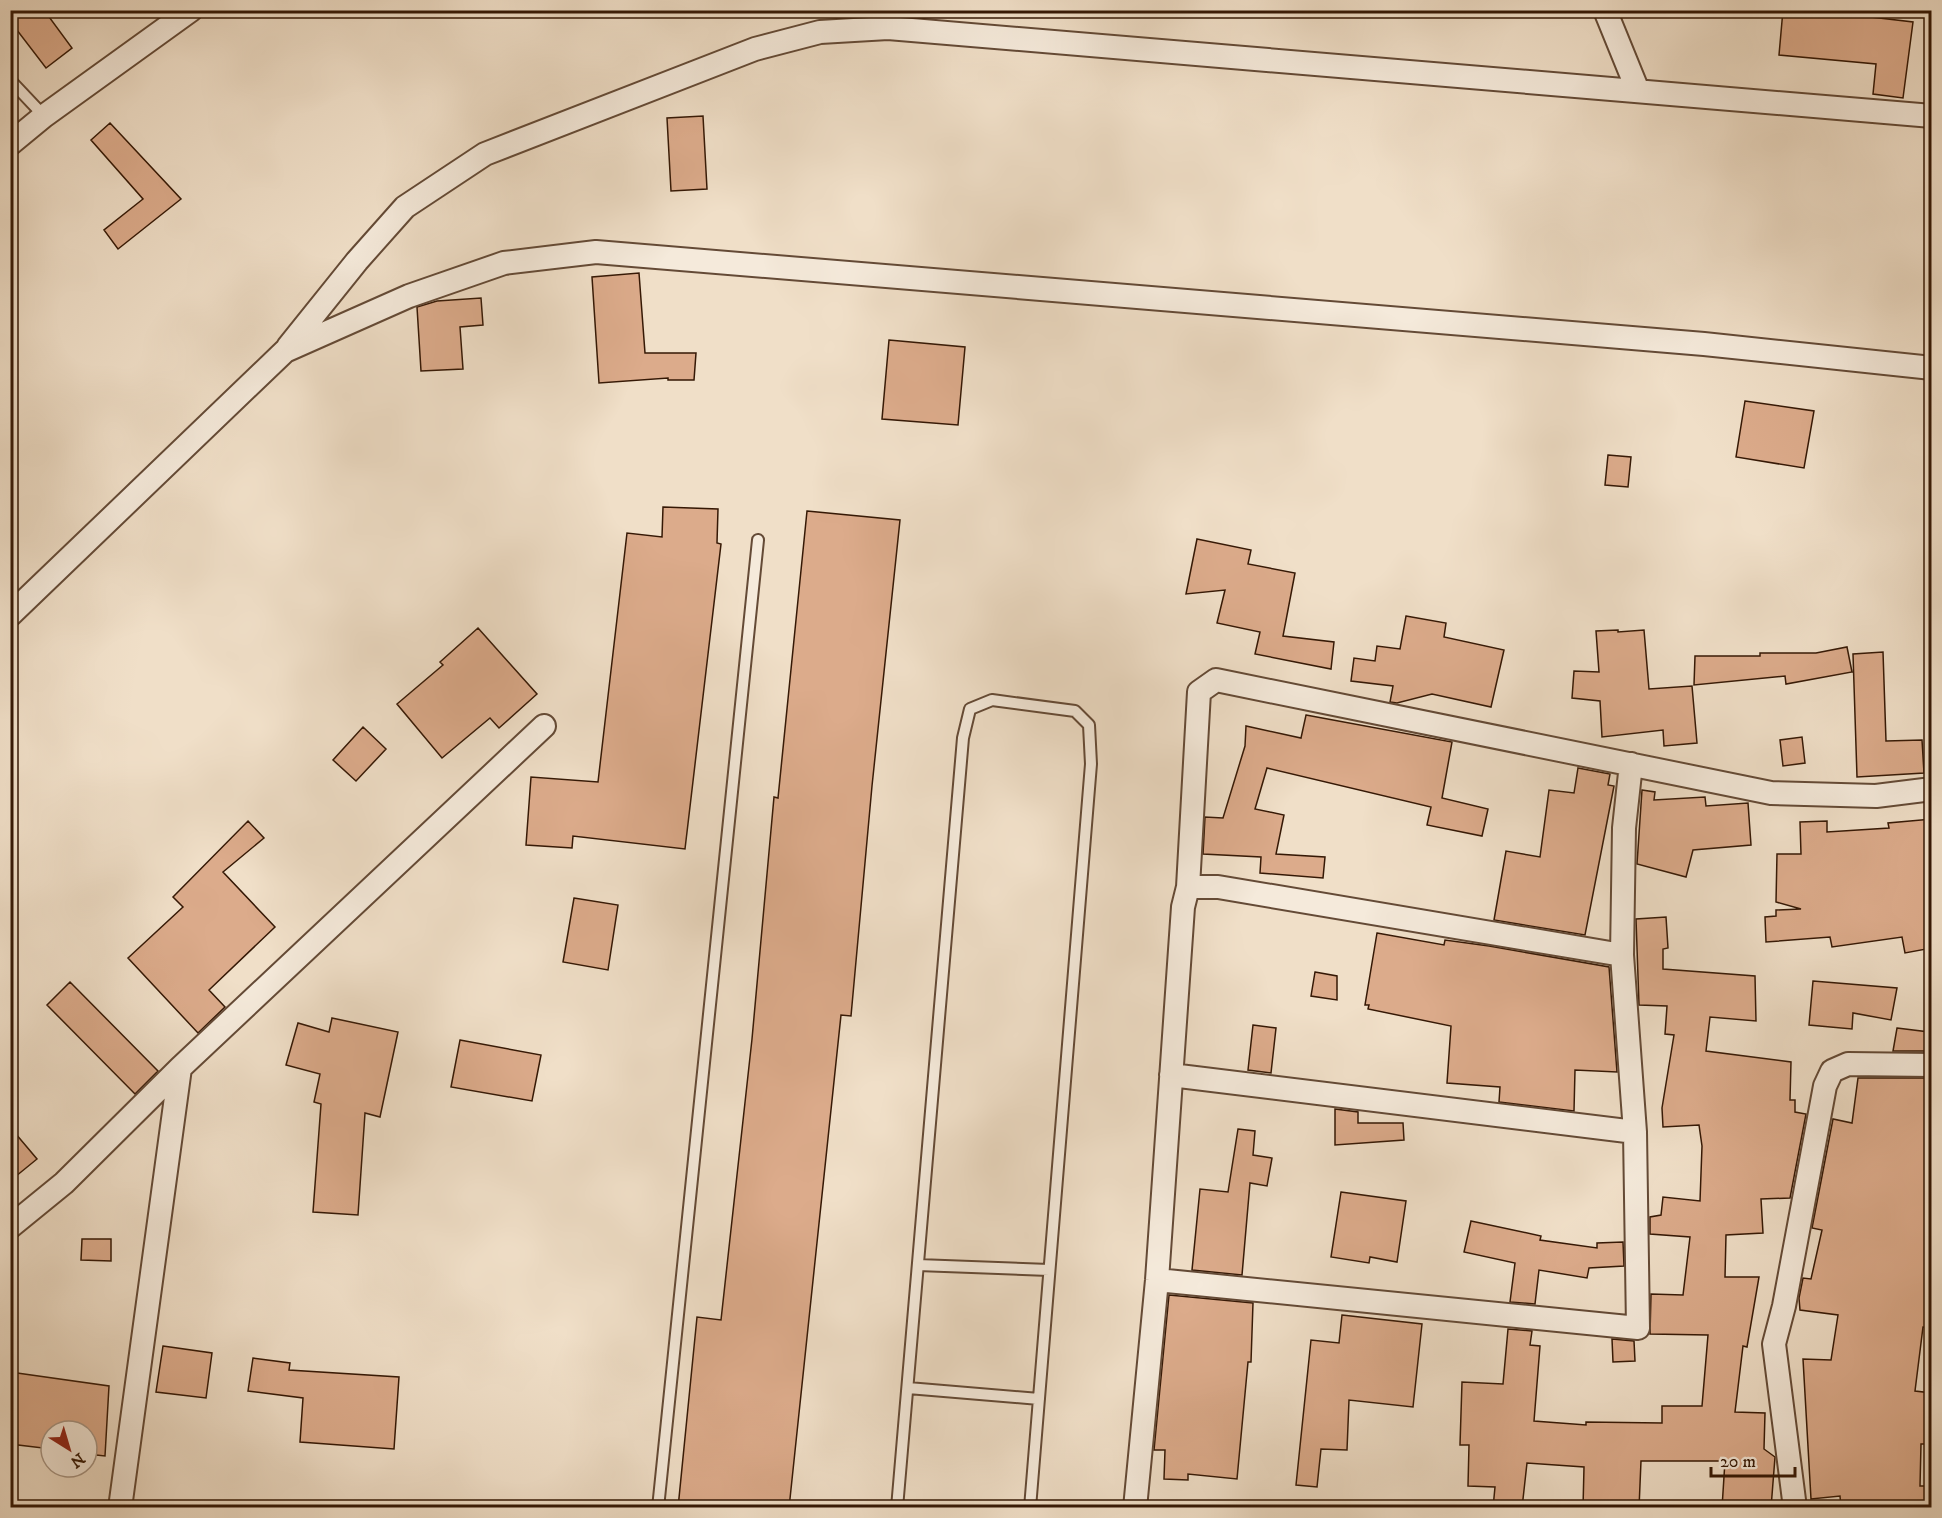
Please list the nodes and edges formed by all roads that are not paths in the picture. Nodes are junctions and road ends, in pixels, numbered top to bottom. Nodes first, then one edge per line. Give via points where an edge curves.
1 (191, 10) edge
2 (1605, 10) edge
3 (10, 80) edge
4 (1638, 91) junction
5 (44, 116) junction
6 (1932, 116) edge
7 (10, 144) edge
8 (285, 351) junction
9 (1932, 368) edge
10 (758, 540) dead end
11 (10, 615) edge
12 (544, 726) dead end
13 (1631, 764) junction
14 (1932, 789) edge
15 (1188, 887) junction
16 (1622, 955) junction
17 (1932, 1065) edge
18 (180, 1068) junction
19 (1171, 1075) junction
20 (1635, 1132) junction
21 (10, 1227) edge
22 (918, 1265) junction
23 (1049, 1270) junction
24 (1157, 1280) junction
25 (908, 1388) junction
26 (1039, 1399) junction
27 (120, 1508) edge
28 (658, 1508) edge
29 (897, 1508) edge
30 (1030, 1508) edge
31 (1135, 1508) edge
32 (1795, 1508) edge

1 - 5 street
2 - 4 street
3 - 5 lane
4 - 6 street
4 - 8 street via 888,28 820,33 755,49 485,154 405,207
5 - 7 street
8 - 9 street via 409,296 504,263 596,252 1704,344
8 - 11 street
10 - 28 lane
12 - 18 street
13 - 14 street via 1772,793 1876,796
13 - 15 street via 1215,680 1199,692
13 - 16 street via 1624,828
15 - 16 street via 1218,887
15 - 19 street via 1183,907
16 - 20 street
17 - 32 street via 1848,1064 1832,1071 1825,1086 1774,1344
18 - 21 street via 64,1183
18 - 27 street
19 - 20 street
19 - 24 street
20 - 24 street via 1638,1328
22 - 23 lane
22 - 23 lane via 963,738 970,709 992,700 1075,711 1089,725 1090,765
22 - 25 lane
23 - 26 lane
24 - 31 street
25 - 26 lane
25 - 29 lane
26 - 30 lane

